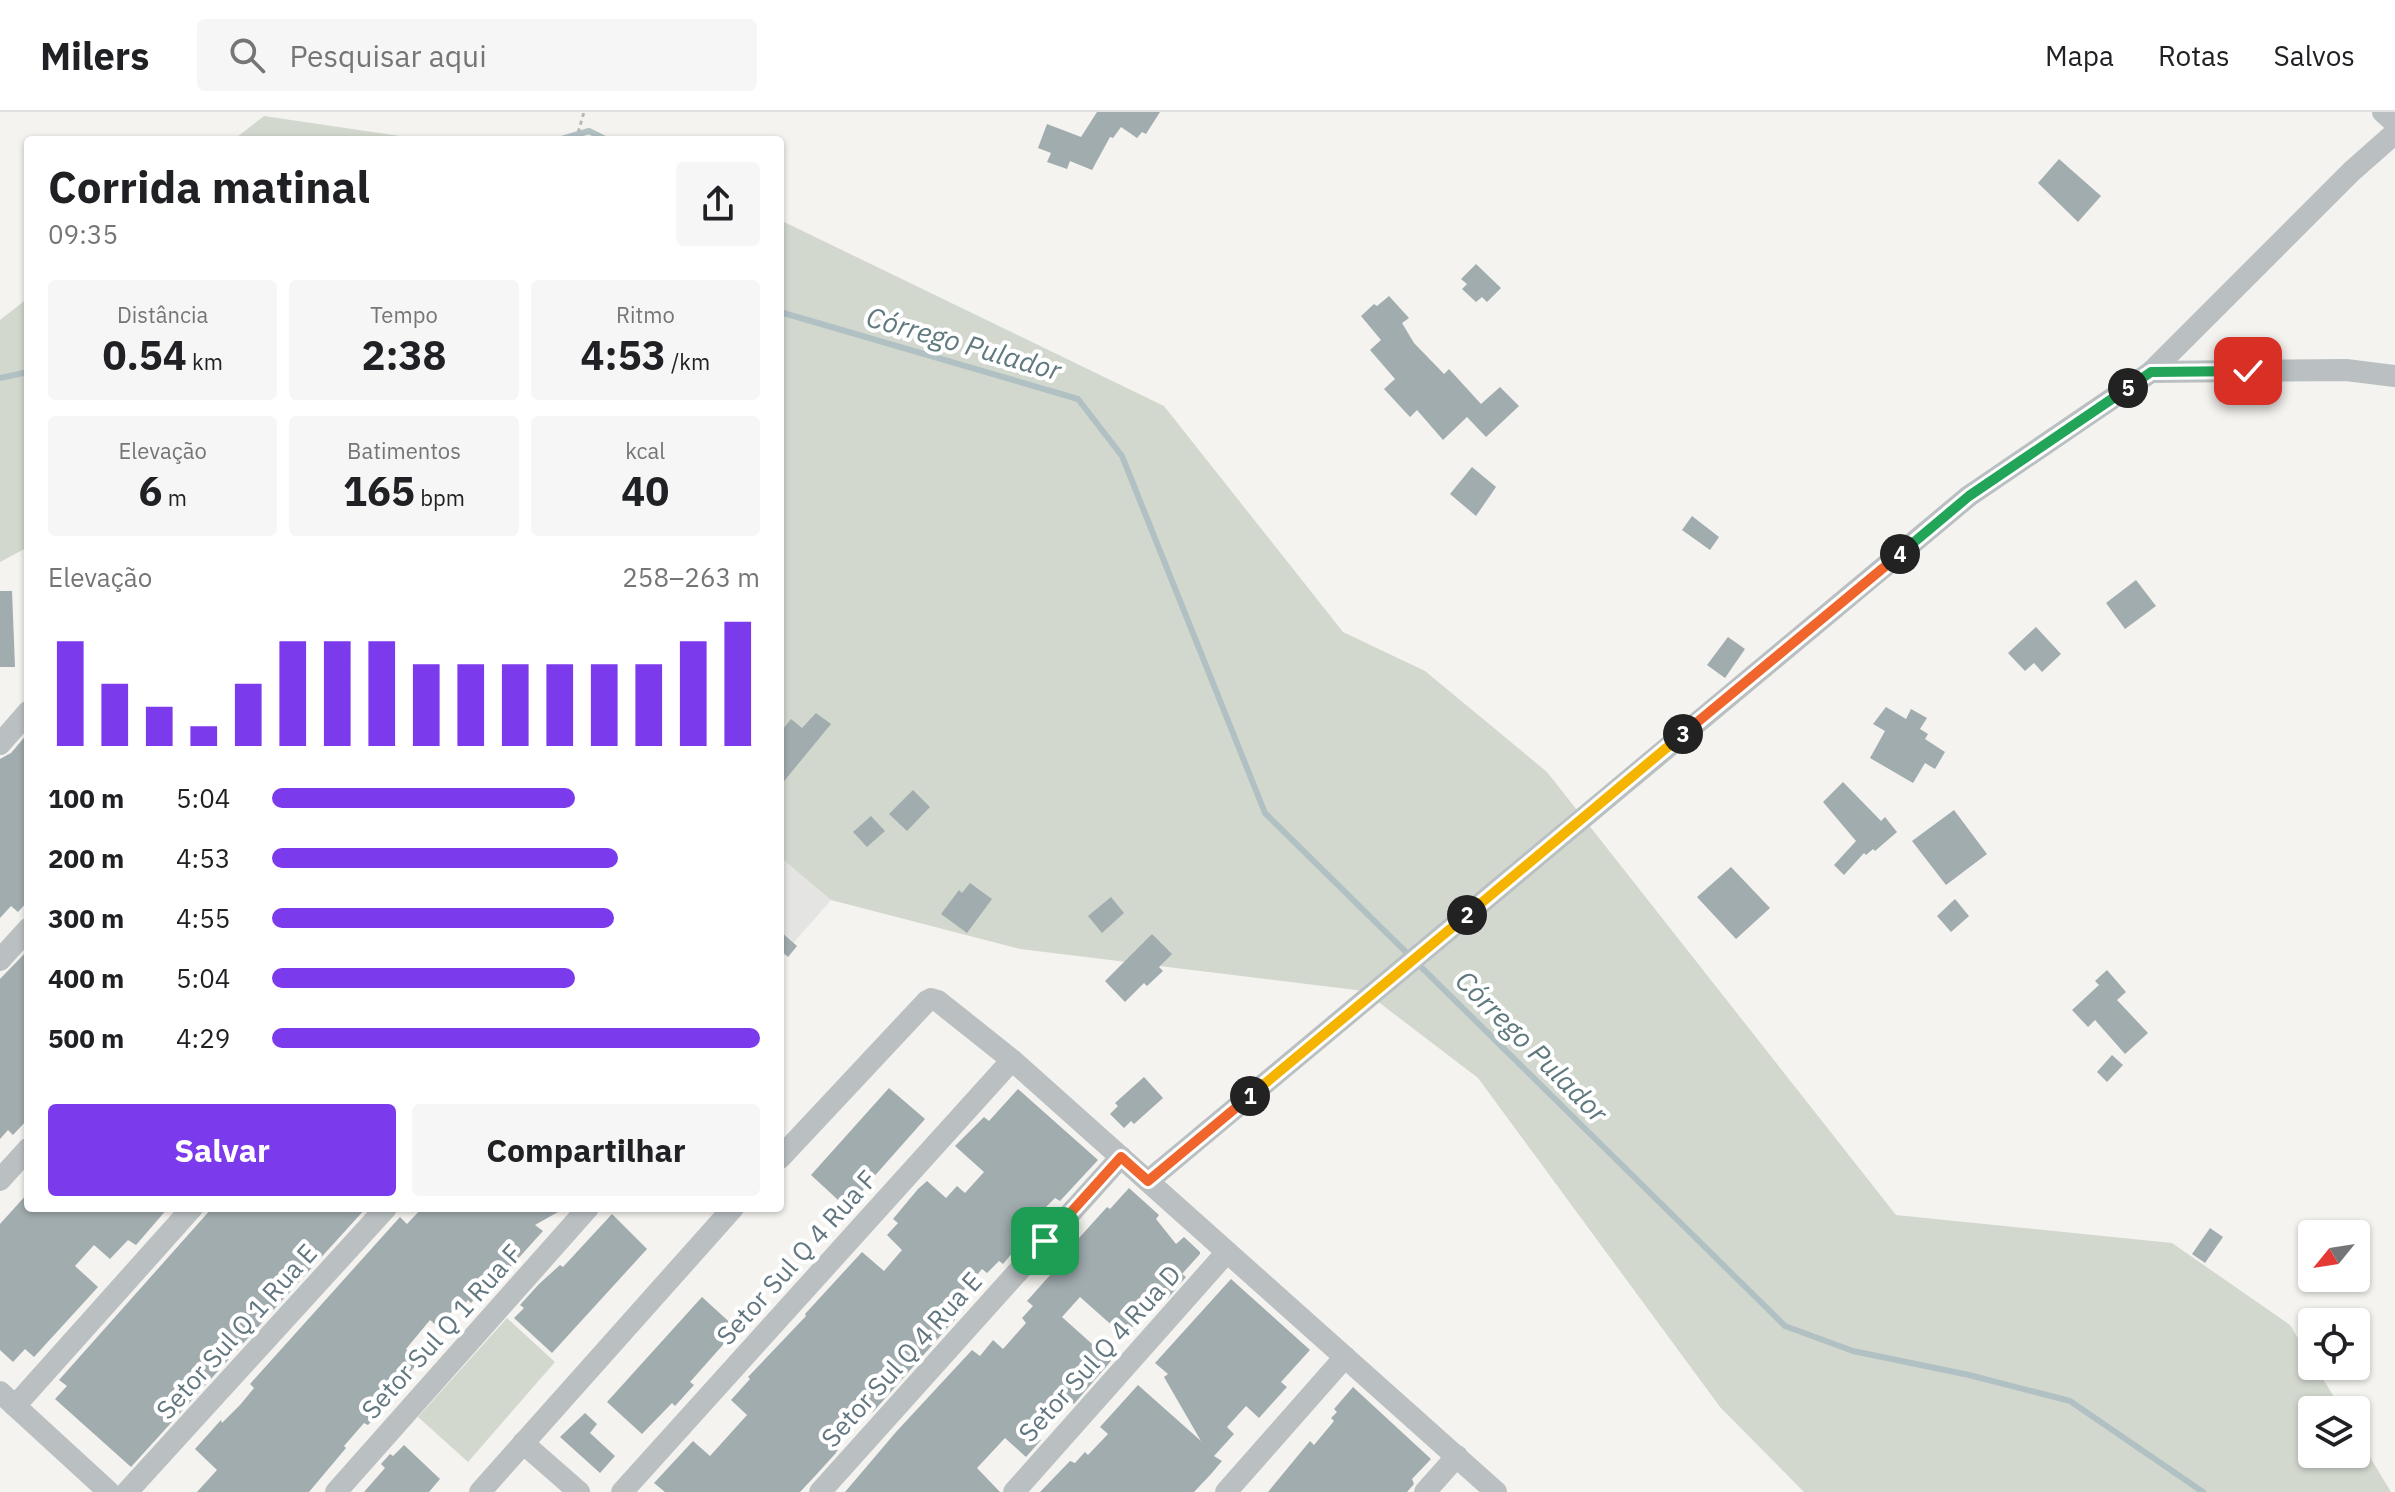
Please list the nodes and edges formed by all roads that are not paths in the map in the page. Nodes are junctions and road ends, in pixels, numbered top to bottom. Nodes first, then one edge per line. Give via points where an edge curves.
1 (2383, 112) edge
2 (2395, 123) edge
3 (2395, 133) edge
4 (2151, 372) junction
5 (2395, 376) edge
6 (24, 717) edge
7 (0, 744) edge
8 (24, 933) edge
9 (0, 960) edge
10 (1012, 1060) junction
11 (24, 1153) edge
12 (784, 1154) edge
13 (1121, 1157) junction
14 (0, 1180) edge
15 (1148, 1181) junction
16 (188, 1212) edge
17 (382, 1212) edge
18 (584, 1212) edge
19 (721, 1212) edge
20 (1227, 1252) junction
21 (1345, 1357) junction
22 (8, 1399) edge
23 (523, 1443) junction
24 (1457, 1456) junction
25 (109, 1492) edge
26 (127, 1492) edge
27 (336, 1492) edge
28 (480, 1492) edge
29 (579, 1492) edge
30 (622, 1492) edge
31 (820, 1492) edge
32 (1014, 1492) edge
33 (1226, 1492) edge
34 (1425, 1492) edge
35 (1496, 1492) edge

1 - 2 street
3 - 4 street
4 - 5 street via 2346,370
4 - 15 street via 1969,496
6 - 7 street
8 - 9 street
10 - 12 street via 931,999
10 - 13 street
10 - 30 street, Setor Sul Q 4 Rua F
11 - 14 street
13 - 15 street
13 - 31 street, Setor Sul Q 4 Rua E
15 - 20 street
16 - 22 street
17 - 26 street, Setor Sul Q 1 Rua E
18 - 27 street, Setor Sul Q 1 Rua F
19 - 23 street
20 - 21 street
20 - 32 street, Setor Sul Q 4 Rua D
21 - 24 street
21 - 33 street
22 - 25 street
23 - 28 street
23 - 29 street
24 - 34 street
24 - 35 street

